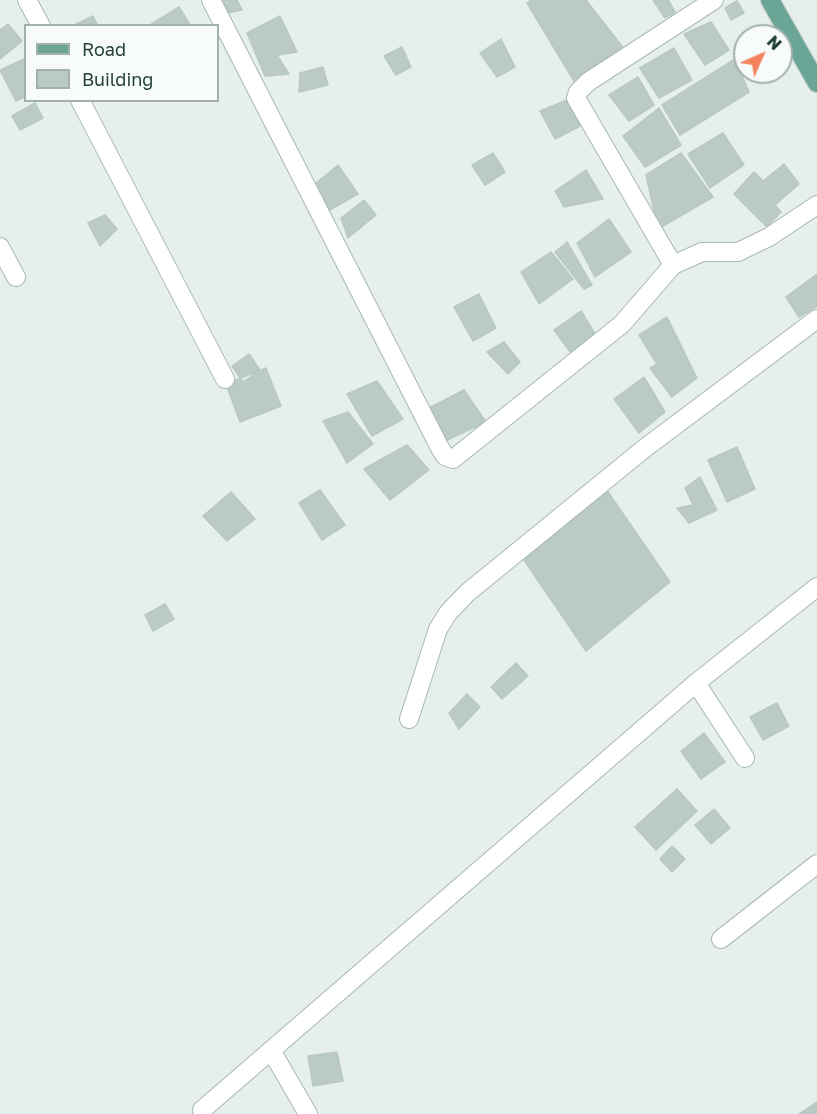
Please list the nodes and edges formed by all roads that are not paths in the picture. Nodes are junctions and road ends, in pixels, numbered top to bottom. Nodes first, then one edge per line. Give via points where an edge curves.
1 (27, 0) edge
2 (211, 0) edge
3 (714, 0) edge
4 (770, 0) edge
5 (40, 24) edge
6 (817, 83) edge
7 (81, 102) edge
8 (817, 205) edge
9 (0, 247) edge
10 (673, 266) junction
11 (16, 277) dead end
12 (817, 320) edge
13 (225, 379) dead end
14 (817, 587) edge
15 (696, 683) junction
16 (409, 719) dead end
17 (745, 758) dead end
18 (817, 864) edge
19 (721, 939) dead end
20 (271, 1050) junction
21 (202, 1110) dead end
22 (308, 1114) edge

1 - 5 street
2 - 10 street via 445,456 453,459 462,455 622,324
3 - 10 street via 588,82 576,98
4 - 6 main road
7 - 13 street
8 - 10 street via 738,252 702,252
9 - 11 street
12 - 16 street via 645,448 467,593 438,629
14 - 15 street
15 - 17 street
15 - 20 street
18 - 19 street
20 - 21 street
20 - 22 street

